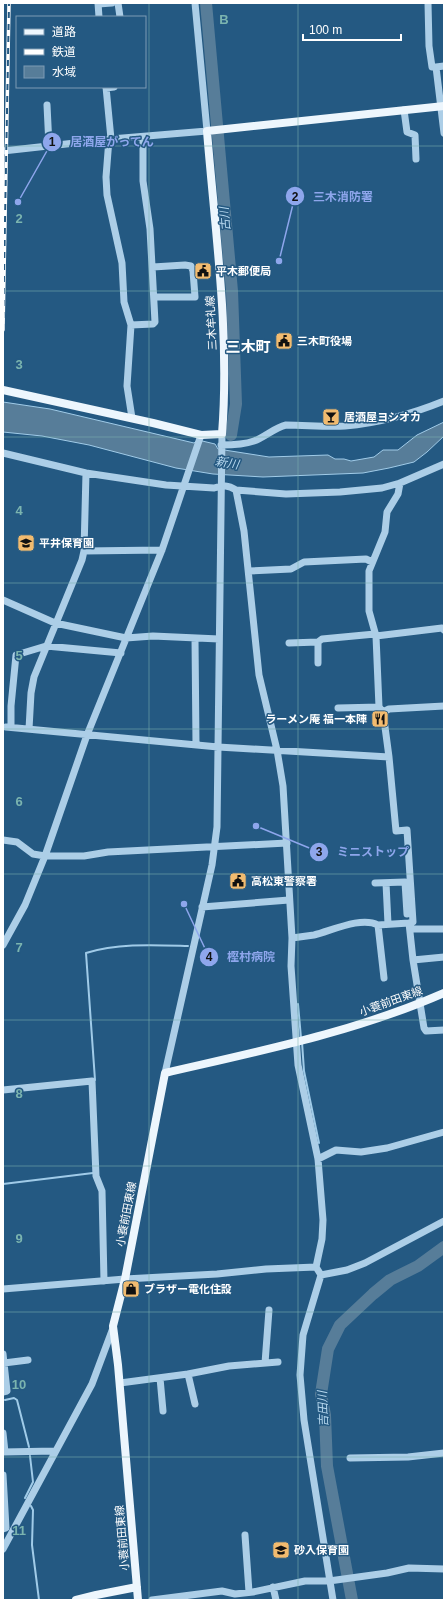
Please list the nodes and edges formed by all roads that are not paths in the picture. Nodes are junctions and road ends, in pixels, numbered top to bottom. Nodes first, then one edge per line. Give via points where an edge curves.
1 (112, 3) edge
2 (118, 3) edge
3 (195, 3) edge
4 (428, 3) edge
5 (98, 4) edge
6 (99, 16) edge
7 (120, 16) edge
8 (444, 66) edge
9 (436, 67) junction
10 (106, 88) edge
11 (47, 105) dead end
12 (442, 106) edge
13 (404, 110) junction
14 (206, 131) junction
15 (444, 133) edge
16 (143, 137) junction
17 (110, 139) junction
18 (50, 146) junction
19 (3, 151) edge
20 (416, 159) dead end
21 (153, 266) junction
22 (154, 298) junction
23 (131, 325) junction
24 (3, 390) edge
25 (444, 401) edge
26 (132, 418) junction
27 (200, 437) junction
28 (221, 442) junction
29 (3, 453) edge
30 (444, 464) edge
31 (86, 473) junction
32 (400, 483) junction
33 (183, 486) junction
34 (221, 486) junction
35 (236, 490) junction
36 (162, 550) junction
37 (84, 551) junction
38 (372, 562) junction
39 (249, 571) junction
40 (3, 600) edge
41 (55, 623) junction
42 (444, 630) edge
43 (375, 635) junction
44 (126, 638) junction
45 (194, 638) junction
46 (219, 639) junction
47 (318, 642) junction
48 (289, 643) dead end
49 (46, 646) junction
50 (120, 653) junction
51 (318, 663) dead end
52 (444, 706) edge
53 (338, 708) dead end
54 (381, 709) junction
55 (29, 729) junction
56 (87, 735) junction
57 (196, 744) junction
58 (218, 747) junction
59 (277, 750) junction
60 (389, 757) junction
61 (3, 840) edge
62 (287, 843) junction
63 (214, 847) junction
64 (45, 856) junction
65 (375, 883) dead end
66 (386, 883) junction
67 (289, 900) junction
68 (202, 907) junction
69 (388, 924) junction
70 (378, 925) junction
71 (409, 925) junction
72 (444, 928) edge
73 (292, 938) junction
74 (4, 940) edge
75 (444, 957) edge
76 (413, 960) junction
77 (384, 978) dead end
78 (444, 993) edge
79 (420, 1004) junction
80 (444, 1030) edge
81 (296, 1042) junction
82 (165, 1073) junction
83 (3, 1090) edge
84 (444, 1132) edge
85 (318, 1159) junction
86 (444, 1221) edge
87 (316, 1267) junction
88 (321, 1275) junction
89 (125, 1279) junction
90 (104, 1281) junction
91 (3, 1288) edge
92 (269, 1310) dead end
93 (114, 1326) junction
94 (3, 1354) edge
95 (28, 1360) dead end
96 (278, 1362) dead end
97 (4, 1363) edge
98 (265, 1363) junction
99 (188, 1374) junction
100 (160, 1378) junction
101 (120, 1383) junction
102 (3, 1392) edge
103 (195, 1404) dead end
104 (163, 1411) dead end
105 (3, 1432) edge
106 (55, 1451) junction
107 (4, 1452) edge
108 (444, 1453) edge
109 (350, 1458) dead end
110 (3, 1475) edge
111 (7, 1530) edge
112 (245, 1535) dead end
113 (3, 1549) edge
114 (444, 1569) edge
115 (329, 1580) junction
116 (137, 1587) junction
117 (273, 1587) junction
118 (250, 1592) junction
119 (236, 1597) edge
120 (76, 1600) edge
121 (138, 1600) edge
122 (152, 1600) edge
123 (276, 1600) edge
124 (333, 1600) edge

1 - 5 street
2 - 7 street
3 - 14 street
4 - 9 street via 429,46 432,67
5 - 6 street
8 - 9 street
9 - 12 street
10 - 17 street
11 - 18 street
12 - 13 main road
12 - 15 street
13 - 14 main road
13 - 20 street via 407,132 415,135
14 - 16 street
14 - 28 main road, 三木牟礼線 via 224,330 225,382
16 - 17 street
16 - 21 street via 143,181
17 - 18 street
17 - 23 street via 107,195 122,263 124,302
18 - 19 street
21 - 22 street
21 - 22 street via 190,266 193,271 195,297
22 - 23 street via 155,322
23 - 26 street via 127,386
24 - 26 main road
25 - 28 street via 400,416 362,424 286,426 279,427 254,441 236,445
26 - 27 main road
27 - 28 main road
27 - 33 street
28 - 34 street
29 - 31 street
30 - 32 street
31 - 33 street
31 - 37 street
32 - 35 street via 382,488 340,492 286,494
32 - 38 street via 398,494 387,512 385,532
33 - 34 street
33 - 36 street
34 - 35 street via 230,486
34 - 46 street
35 - 39 street
36 - 37 street
36 - 44 street
37 - 41 street
38 - 39 street via 366,559 304,562 291,570
38 - 43 street via 369,571 369,611
39 - 59 street via 260,675
40 - 41 street
41 - 44 street
41 - 49 street
42 - 43 street via 442,628
43 - 47 street via 322,639
43 - 54 street
44 - 45 street
44 - 50 street
45 - 46 street
45 - 57 street
46 - 58 street
47 - 48 street
47 - 51 street
49 - 50 street
49 - 55 street via 34,677
49 - 55 street via 16,655 8,727
50 - 56 street
52 - 54 street
53 - 54 street
54 - 60 street
55 - 56 street
56 - 57 street
56 - 64 street
57 - 58 street
58 - 59 street
58 - 63 street via 217,827
59 - 60 street
59 - 62 street via 283,786
60 - 71 street via 396,831 407,830 412,922
61 - 64 street via 17,842 33,854
62 - 63 street
62 - 67 street
63 - 64 street via 108,852 84,856
63 - 68 street
64 - 74 street via 25,905
65 - 66 street
66 - 69 street
66 - 71 street via 405,882
67 - 68 street
67 - 73 street
68 - 82 street
69 - 70 street
69 - 71 street
70 - 73 street via 373,922 347,925
70 - 77 street
71 - 72 street
71 - 76 street
73 - 81 street via 291,966
75 - 76 street
76 - 79 street
78 - 79 main road, 小蓑前田東線
79 - 80 street via 426,1031
79 - 81 main road, 小蓑前田東線
81 - 82 main road, 小蓑前田東線
81 - 85 street via 302,1088
82 - 89 main road, 小蓑前田東線
83 - 90 street via 92,1081 96,1176 102,1191
84 - 85 street via 387,1148 361,1152 336,1150
85 - 87 street via 323,1220
86 - 88 street via 365,1263
87 - 88 street
87 - 89 street
88 - 115 street via 303,1335 300,1376 304,1420
89 - 90 street
89 - 93 main road, 小蓑前田東線
90 - 91 street
92 - 98 street
93 - 101 main road, 小蓑前田東線
93 - 106 street via 92,1384
94 - 97 street
95 - 97 street
96 - 98 street
97 - 102 street via 7,1391
98 - 99 street via 229,1366
99 - 100 street
99 - 103 street
100 - 101 street
100 - 104 street
101 - 116 main road, 小蓑前田東線
105 - 107 street
106 - 107 street
106 - 111 street
108 - 109 street via 408,1457
110 - 111 street
111 - 113 street
112 - 118 street
114 - 115 street via 409,1568
115 - 117 street
115 - 124 street
116 - 120 main road
116 - 121 main road, 小蓑前田東線
117 - 118 street
117 - 123 street
118 - 119 street
119 - 122 street via 222,1591

